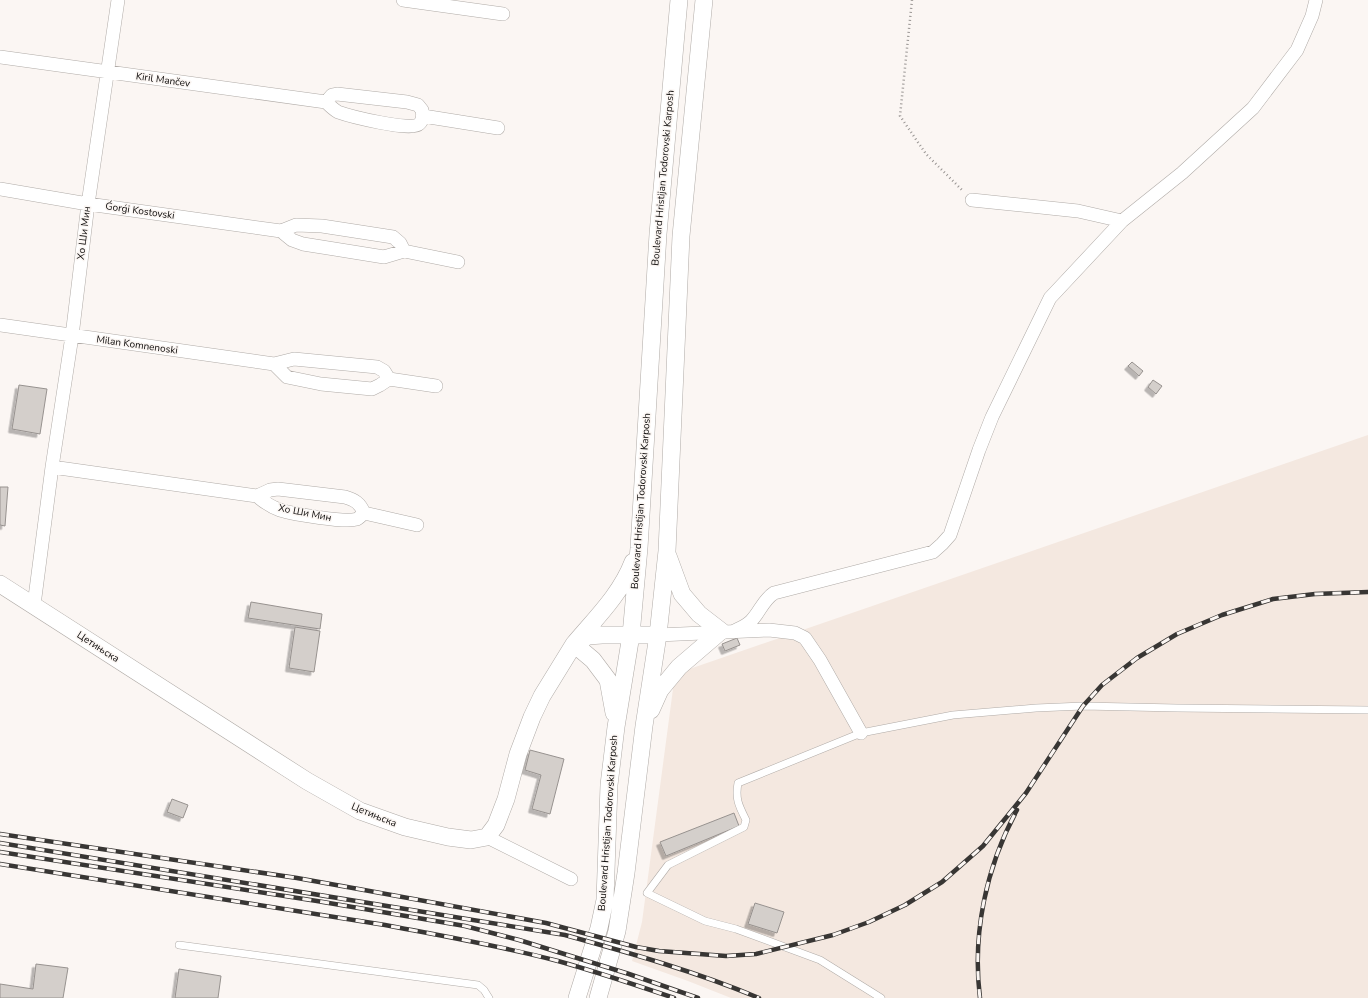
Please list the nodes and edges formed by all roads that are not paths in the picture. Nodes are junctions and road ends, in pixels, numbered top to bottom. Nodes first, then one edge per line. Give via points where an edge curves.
1 (118, 0) edge
2 (403, 0) edge
3 (679, 0) edge
4 (704, 0) edge
5 (1316, 0) edge
6 (503, 14) dead end
7 (0, 57) edge
8 (107, 73) junction
9 (326, 102) junction
10 (423, 116) junction
11 (498, 128) dead end
12 (0, 189) edge
13 (972, 200) road end
14 (88, 204) junction
15 (1122, 221) junction
16 (281, 231) junction
17 (404, 251) junction
18 (458, 262) dead end
19 (0, 325) edge
20 (72, 336) junction
21 (274, 364) junction
22 (389, 379) junction
23 (436, 386) dead end
24 (52, 467) junction
25 (257, 496) junction
26 (364, 513) junction
27 (417, 525) dead end
28 (639, 548) junction
29 (666, 551) junction
30 (0, 584) edge
31 (34, 605) junction
32 (728, 631) junction
33 (631, 635) junction
34 (658, 635) junction
35 (574, 644) junction
36 (1368, 710) edge
37 (644, 726) junction
38 (616, 727) junction
39 (862, 733) junction
40 (487, 837) junction
41 (571, 879) dead end
42 (179, 945) dead end
43 (489, 998) edge
44 (577, 998) edge
45 (598, 998) edge
46 (881, 998) edge

1 - 8 street, Хо Ши Мин
2 - 6 street
3 - 28 street, Boulevard Hristijan Todorovski Karposh via 658,234
4 - 29 street, Boulevard Hristijan Todorovski Karposh via 681,236
5 - 15 street via 1312,16 1296,50 1253,108 1182,173
7 - 8 street, Kiril Mančev
8 - 9 street, Kiril Mančev
8 - 14 street, Хо Ши Мин
9 - 10 street, Kiril Mančev via 332,108 352,116 408,127 419,124
9 - 10 street via 332,95 337,94 407,102 418,105
10 - 11 street
12 - 14 street, Ǵorǵi Kostovski
13 - 15 street via 1078,211
14 - 16 street, Ǵorǵi Kostovski
14 - 20 street, Хо Ши Мин
15 - 32 street via 1050,298 1043,309 992,417 950,535 942,544 933,552 780,591 768,597 751,621 743,627
16 - 17 street, Ǵorǵi Kostovski via 292,240 303,244 384,257
16 - 17 street, Ǵorǵi Kostovski via 296,225 322,226 393,236
17 - 18 street, Ǵorǵi Kostovski
19 - 20 street, Milan Komnenoski
20 - 21 street, Milan Komnenoski
20 - 24 street, Хо Ши Мин
21 - 22 street, Milan Komnenoski via 294,359 377,367 384,371
21 - 22 street via 287,377 321,384 372,388
22 - 23 street
24 - 25 street, Хо Ши Мин
24 - 31 street, Хо Ши Мин
25 - 26 street, Хо Ши Мин via 266,504 280,510 319,518 357,519
25 - 26 street via 270,490 278,490 345,497 354,500
26 - 27 street
28 - 33 street, Boulevard Hristijan Todorovski Karposh
28 - 35 street via 628,575 610,602
29 - 32 street via 682,594 699,614
29 - 34 street, Boulevard Hristijan Todorovski Karposh
30 - 31 street, Цетињска
31 - 40 street, Цетињска via 307,781 360,811 405,828 448,837 471,840
32 - 34 street
32 - 37 street via 679,666 660,690
32 - 39 street via 769,630 795,633 805,638
33 - 34 street
33 - 35 street via 588,636
33 - 38 street, Boulevard Hristijan Todorovski Karposh
34 - 37 street, Boulevard Hristijan Todorovski Karposh
35 - 38 street via 593,660 608,680
35 - 40 street via 532,717 518,754 506,800 496,825
36 - 39 lane via 1083,706 953,715
37 - 45 street, Boulevard Hristijan Todorovski Karposh via 617,930
38 - 44 street, Boulevard Hristijan Todorovski Karposh via 609,785 605,900
39 - 46 lane via 738,783 736,793 746,820 744,828 668,865 647,893 705,921 736,929 820,960
40 - 41 street
42 - 43 lane via 478,985

